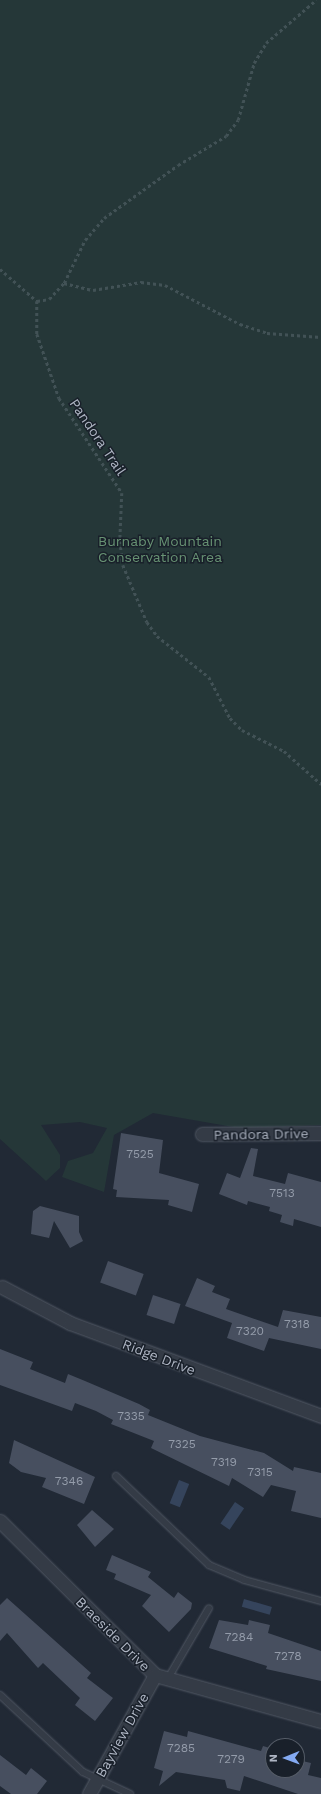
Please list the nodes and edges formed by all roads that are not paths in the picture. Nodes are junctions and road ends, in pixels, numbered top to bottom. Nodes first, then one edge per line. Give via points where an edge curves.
1 (321, 1133) edge
2 (202, 1134) dead end
3 (2, 1287) dead end
4 (321, 1416) edge
5 (116, 1476) dead end
6 (0, 1521) edge
7 (321, 1601) edge
8 (209, 1608) dead end
9 (161, 1678) junction
10 (0, 1695) edge
11 (321, 1721) edge
12 (96, 1780) junction
13 (89, 1794) edge
14 (130, 1794) edge

1 - 2 street, Pandora Drive
3 - 4 street, Ridge Drive via 70,1323
5 - 7 lane via 209,1564 244,1580
6 - 9 street, Braeside Drive
8 - 9 lane
9 - 11 street
9 - 12 street, Bayview Drive
10 - 12 lane via 73,1764
12 - 13 street, Bayview Drive
12 - 14 lane

